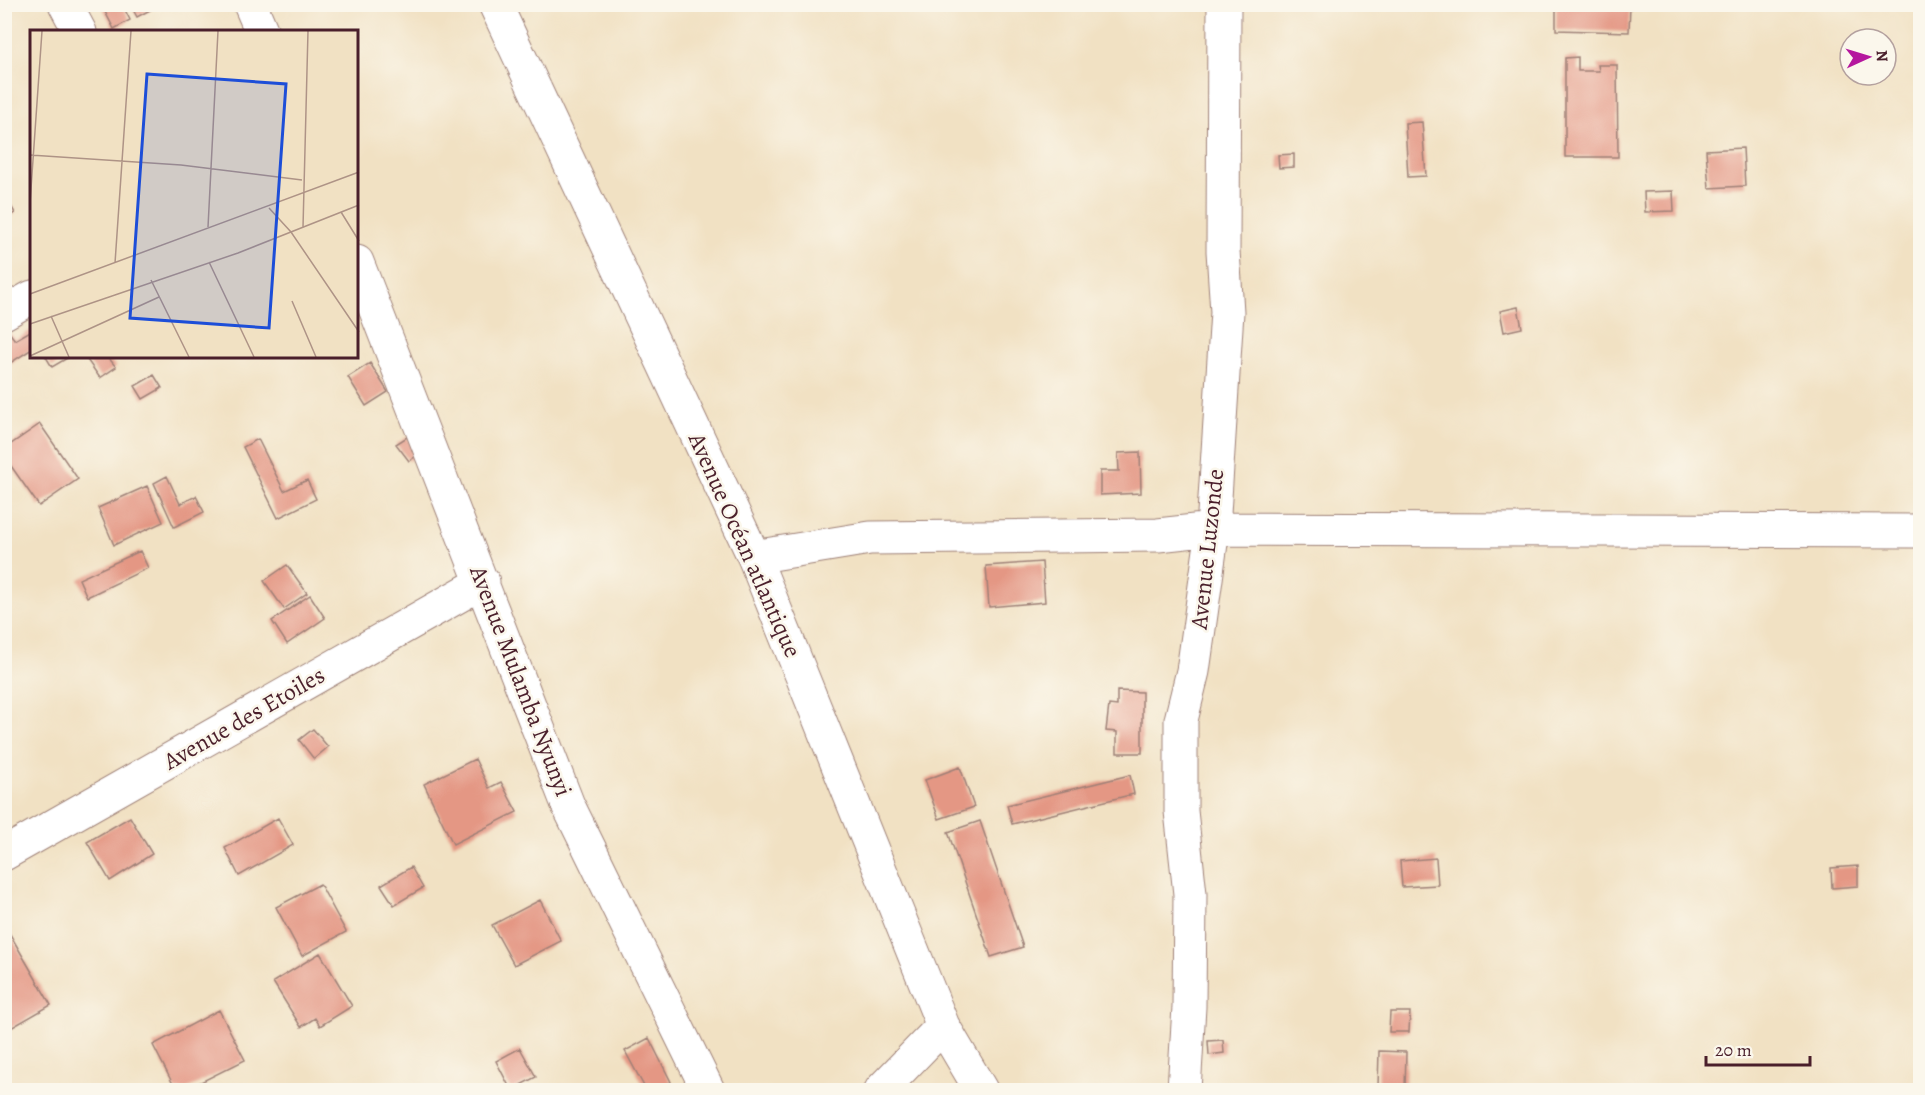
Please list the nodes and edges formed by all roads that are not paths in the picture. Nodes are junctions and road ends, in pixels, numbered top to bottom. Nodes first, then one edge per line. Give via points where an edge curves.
1 (65, 4) edge
2 (250, 4) edge
3 (495, 4) edge
4 (1224, 4) edge
5 (79, 30) edge
6 (261, 30) edge
7 (358, 265) edge
8 (30, 298) edge
9 (4, 313) edge
10 (1213, 529) junction
11 (1920, 531) edge
12 (754, 557) junction
13 (483, 582) junction
14 (4, 854) edge
15 (943, 1026) junction
16 (708, 1090) edge
17 (881, 1090) edge
18 (981, 1090) edge
19 (1184, 1090) edge

1 - 5 street
2 - 6 street
3 - 12 street, Avenue Océan atlantique
4 - 10 street, Avenue Luzonde via 1223,251 1227,312
7 - 13 street, Avenue Mulamba Nyunyi
8 - 9 street
10 - 11 street
10 - 12 street via 1158,535 870,538
10 - 19 street, Avenue Luzonde via 1193,671 1181,720 1181,811 1190,894
12 - 15 street, Avenue Océan atlantique
13 - 14 street, Avenue des Etoiles
13 - 16 street, Avenue Mulamba Nyunyi via 568,805
15 - 17 street
15 - 18 street, Avenue Océan atlantique

